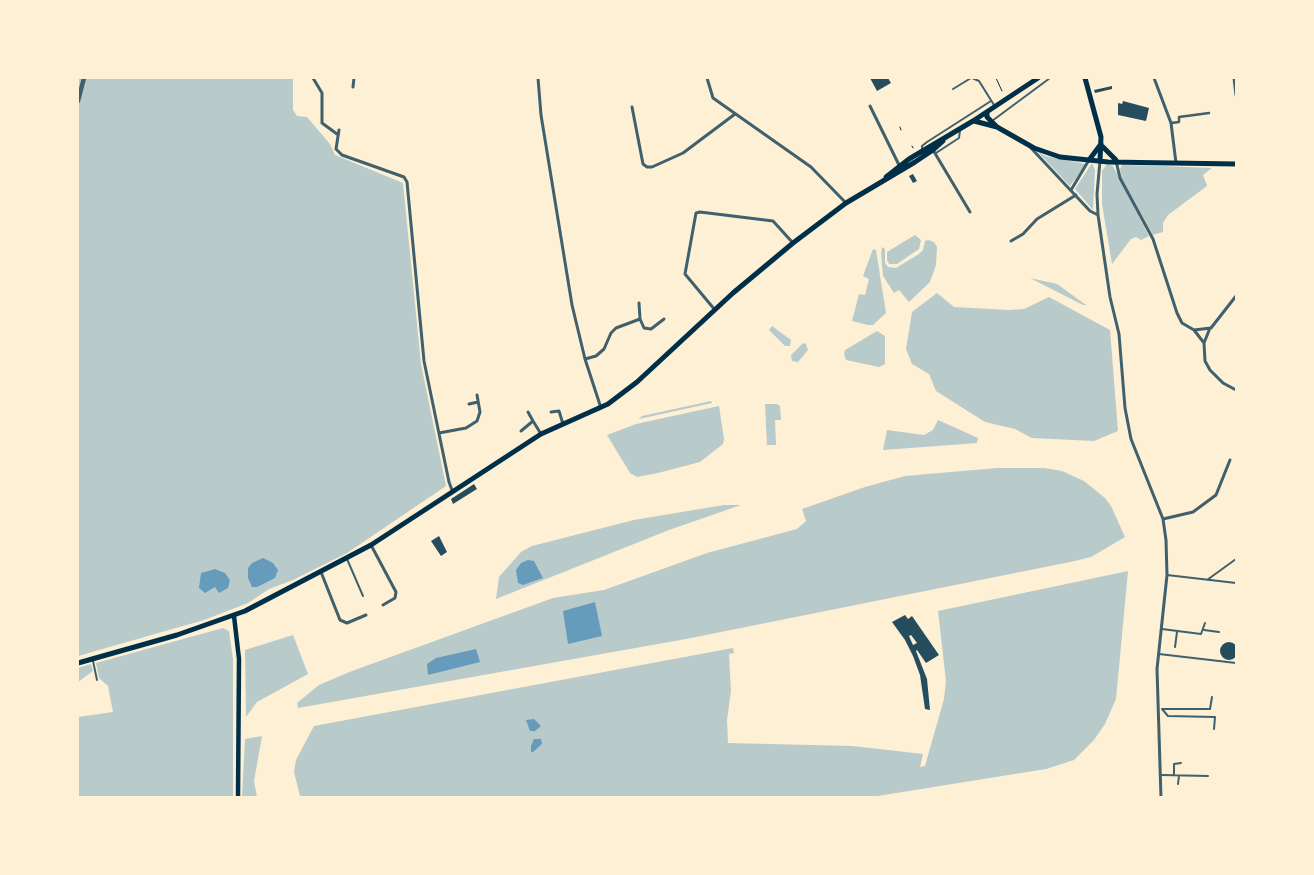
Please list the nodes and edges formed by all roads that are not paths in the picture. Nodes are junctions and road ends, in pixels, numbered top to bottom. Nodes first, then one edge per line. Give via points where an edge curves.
1 (84, 78) edge
2 (314, 78) edge
3 (354, 78) edge
4 (538, 78) edge
5 (706, 78) edge
6 (972, 78) edge
7 (1033, 78) edge
8 (1038, 78) edge
9 (1050, 78) edge
10 (1085, 78) edge
11 (1154, 78) edge
12 (1234, 78) edge
13 (1030, 83) junction
14 (353, 87) dead end
15 (953, 89) dead end
16 (1236, 95) edge
17 (991, 100) junction
18 (78, 101) edge
19 (870, 106) dead end
20 (632, 107) dead end
21 (995, 107) junction
22 (988, 112) junction
23 (735, 114) junction
24 (1209, 114) dead end
25 (974, 121) junction
26 (991, 121) junction
27 (1171, 123) junction
28 (997, 127) junction
29 (960, 130) junction
30 (943, 141) junction
31 (1101, 144) junction
32 (1028, 145) junction
33 (922, 151) junction
34 (934, 152) junction
35 (1089, 160) junction
36 (1100, 161) junction
37 (1116, 161) junction
38 (1176, 163) junction
39 (1236, 164) edge
40 (901, 168) junction
41 (1071, 190) junction
42 (1076, 195) junction
43 (846, 203) junction
44 (970, 212) dead end
45 (1098, 215) junction
46 (1011, 240) dead end
47 (793, 243) junction
48 (1236, 296) edge
49 (639, 303) dead end
50 (715, 310) junction
51 (619, 318) dead end
52 (640, 319) junction
53 (664, 319) dead end
54 (621, 325) junction
55 (1210, 328) junction
56 (1194, 330) junction
57 (1204, 343) junction
58 (585, 359) junction
59 (1236, 390) edge
60 (477, 394) dead end
61 (478, 402) junction
62 (469, 404) dead end
63 (601, 408) junction
64 (528, 412) dead end
65 (551, 412) dead end
66 (533, 421) junction
67 (563, 424) junction
68 (521, 430) dead end
69 (439, 433) junction
70 (541, 434) junction
71 (1230, 460) dead end
72 (452, 490) junction
73 (1163, 519) junction
74 (371, 545) junction
75 (347, 559) junction
76 (1236, 559) edge
77 (321, 572) junction
78 (1167, 575) junction
79 (1207, 580) junction
80 (1236, 583) edge
81 (364, 596) dead end
82 (383, 605) dead end
83 (366, 615) dead end
84 (234, 616) junction
85 (1205, 623) dead end
86 (1160, 629) junction
87 (1203, 630) junction
88 (1177, 631) junction
89 (1219, 632) dead end
90 (1175, 647) dead end
91 (1158, 654) junction
92 (92, 659) junction
93 (78, 662) edge
94 (1236, 662) edge
95 (97, 680) dead end
96 (1212, 697) dead end
97 (1162, 709) junction
98 (1157, 710) junction
99 (1214, 729) dead end
100 (1181, 763) dead end
101 (1162, 775) junction
102 (1174, 775) junction
103 (1179, 775) junction
104 (1208, 776) dead end
105 (1178, 784) dead end
106 (238, 798) edge
107 (1161, 798) edge

1 - 18 street
2 - 69 street via 323,100 322,123 338,132 336,149 342,155 404,178 407,182 424,361
3 - 14 street
4 - 58 street via 564,254
5 - 23 street via 713,98
6 - 15 lane
6 - 17 lane via 979,81
7 - 13 main road
8 - 13 main road
9 - 26 lane
10 - 31 main road
11 - 27 street
12 - 16 street
13 - 21 main road
17 - 21 lane
17 - 33 lane via 927,142
19 - 40 street
20 - 23 street via 646,167 683,153
21 - 22 main road
22 - 25 main road
22 - 26 main road
23 - 43 street via 811,168
24 - 27 street via 1179,117 1179,122
25 - 28 main road
25 - 29 main road
26 - 28 main road
27 - 38 street
28 - 32 main road
29 - 30 main road
29 - 34 lane via 959,138
30 - 33 main road
30 - 34 main road
31 - 35 main road
31 - 36 main road
31 - 37 main road
32 - 35 main road via 1050,155
32 - 41 street
33 - 40 main road
34 - 40 main road
34 - 44 street
35 - 36 main road
35 - 41 street
36 - 37 main road
36 - 45 street
37 - 38 main road
37 - 56 street via 1120,178 1153,239 1177,313 1182,323
38 - 39 main road
40 - 43 main road
41 - 42 street
42 - 45 street
42 - 46 street via 1036,218 1023,234
43 - 47 main road
45 - 73 street via 1119,334 1127,423
47 - 50 main road
47 - 50 street via 773,221 696,213 685,274
48 - 55 street
49 - 52 street
50 - 63 main road via 637,382
51 - 54 street
52 - 53 street via 647,330
52 - 54 street
54 - 58 street via 611,333 604,349
55 - 56 street
55 - 57 street
56 - 57 street
57 - 59 street via 1210,370
58 - 63 street
60 - 61 street
61 - 62 street
61 - 69 street via 480,416 473,425
63 - 67 main road
64 - 66 street
65 - 67 street via 559,411
66 - 68 street
66 - 70 street
67 - 70 main road
69 - 72 street
70 - 72 main road
71 - 73 street via 1216,495 1193,512
72 - 74 main road
73 - 78 street
74 - 75 main road
74 - 82 street via 396,592 396,598
75 - 77 main road
75 - 81 lane
76 - 79 lane
77 - 83 street via 340,620 347,624
77 - 84 main road
78 - 79 lane
78 - 86 street
79 - 80 lane
84 - 92 main road
84 - 106 main road via 239,658
85 - 87 lane
86 - 88 lane
86 - 91 street
87 - 88 lane via 1201,634
87 - 89 lane
88 - 90 lane
91 - 94 lane
91 - 98 street
92 - 93 main road
92 - 95 lane
96 - 97 lane via 1210,709
97 - 98 lane
97 - 99 lane via 1168,716 1215,717
98 - 101 street
100 - 102 lane via 1174,764
101 - 102 lane
101 - 107 street
102 - 103 lane
103 - 104 lane
103 - 105 lane

